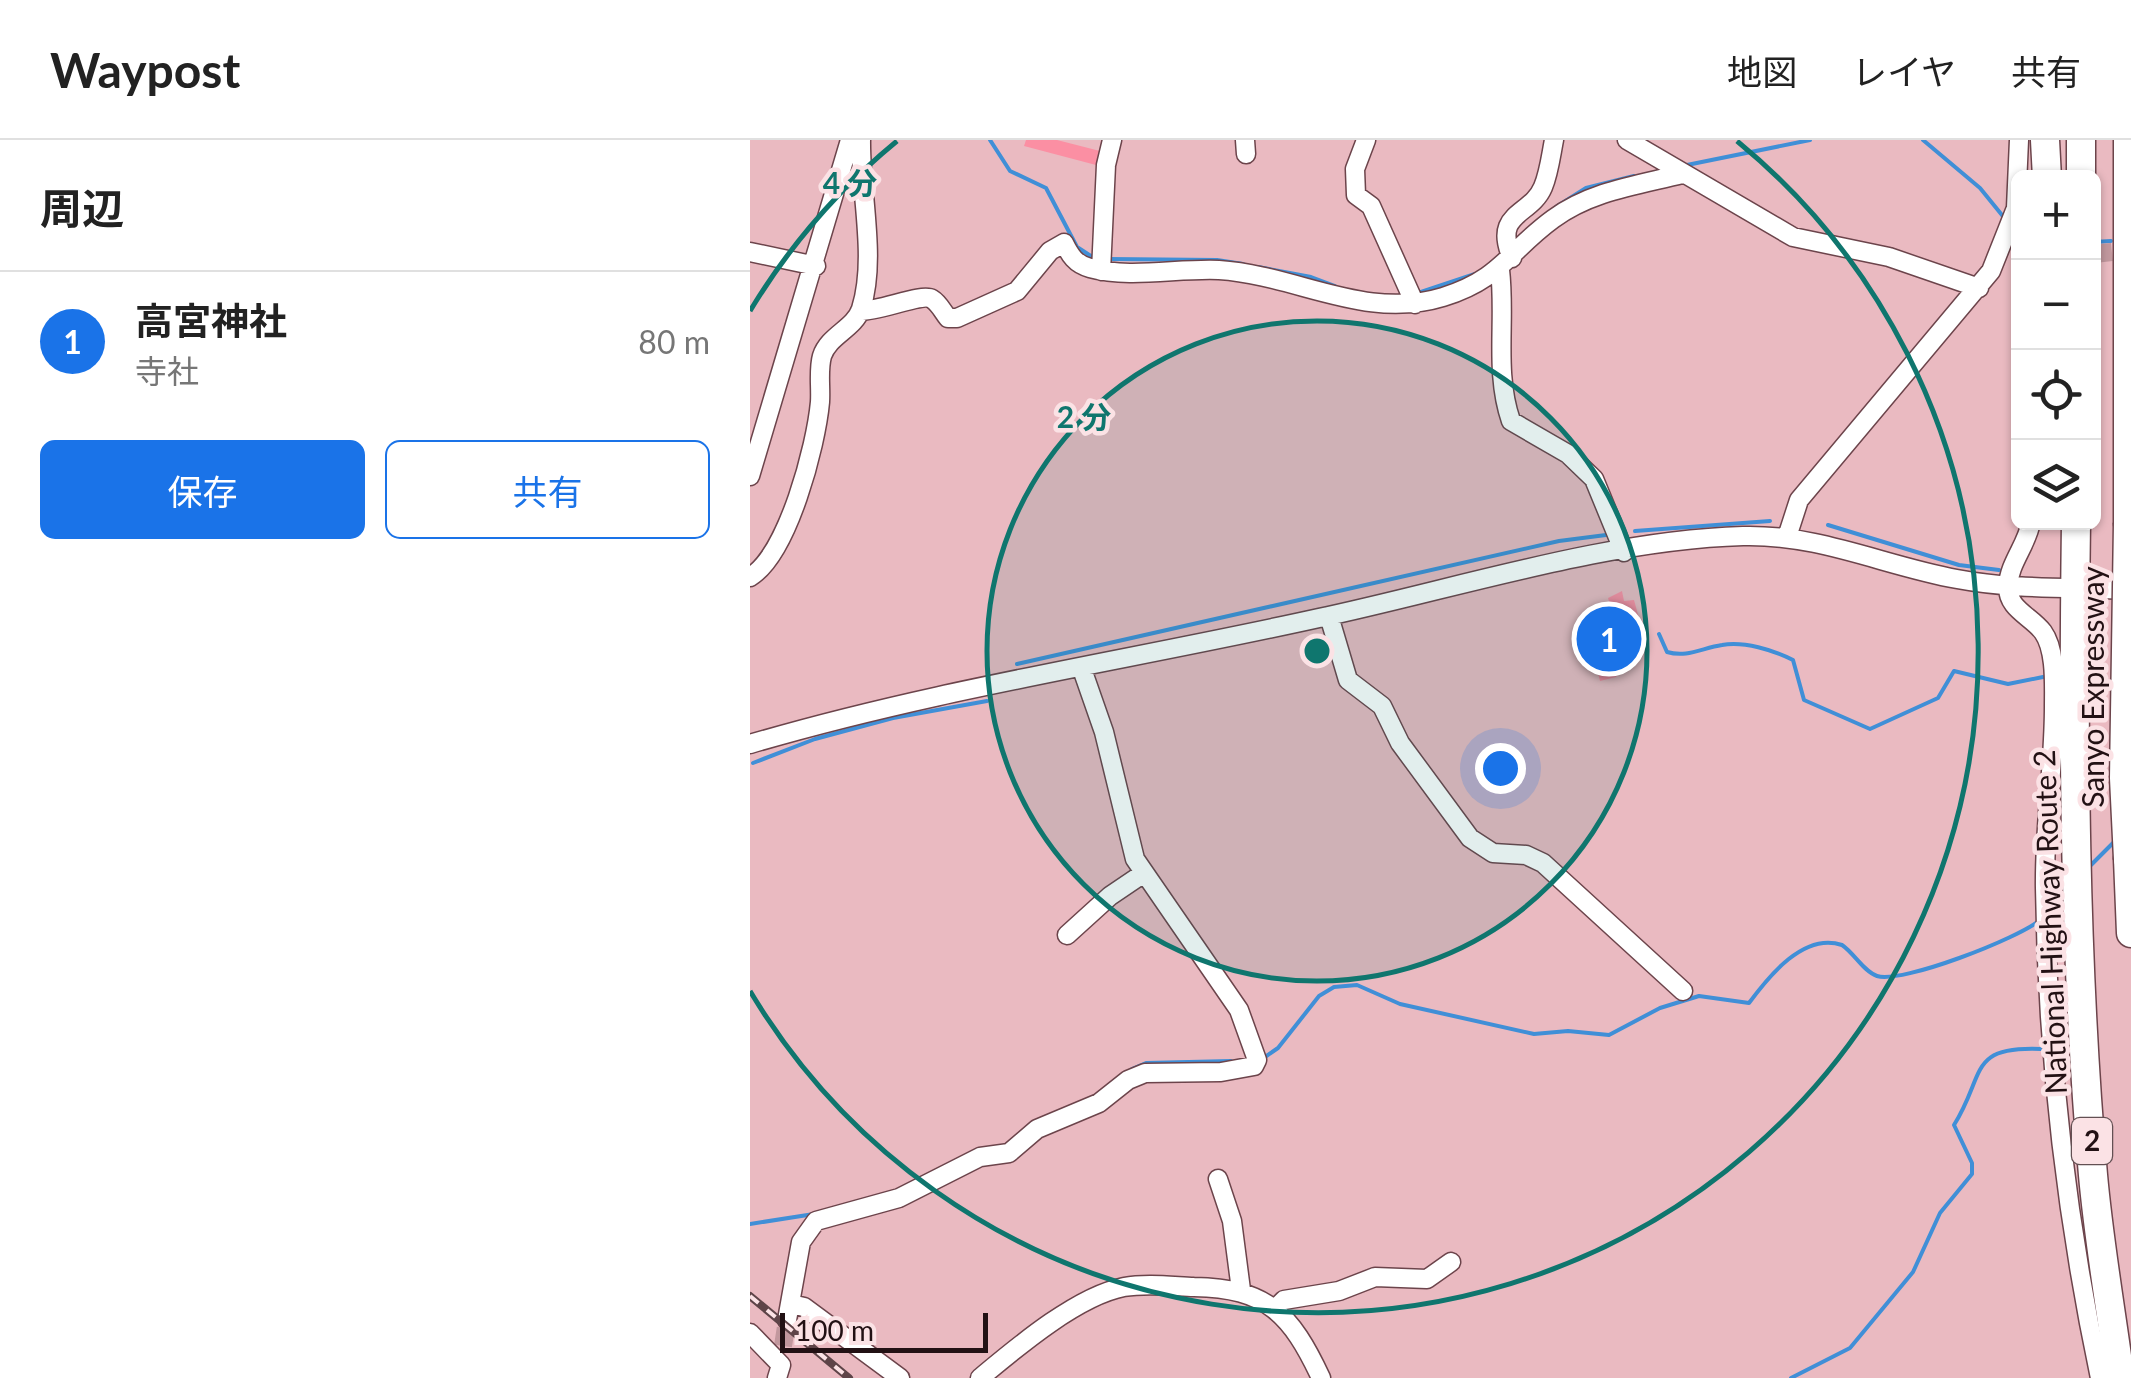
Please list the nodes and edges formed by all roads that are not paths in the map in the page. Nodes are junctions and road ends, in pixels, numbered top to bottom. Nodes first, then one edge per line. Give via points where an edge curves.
1 (850, 140) edge
2 (862, 140) edge
3 (1112, 140) edge
4 (1366, 140) edge
5 (1554, 140) edge
6 (1626, 140) edge
7 (2019, 140) edge
8 (2045, 140) edge
9 (2081, 140) edge
10 (2128, 140) edge
11 (1658, 148) edge
12 (2047, 170) edge
13 (2081, 170) edge
14 (1682, 174) junction
15 (750, 252) edge
16 (2010, 258) edge
17 (1506, 264) junction
18 (816, 266) junction
19 (1100, 271) junction
20 (1978, 288) junction
21 (1415, 304) junction
22 (860, 311) junction
23 (750, 476) edge
24 (2028, 530) edge
25 (2076, 530) edge
26 (1786, 537) junction
27 (1624, 552) junction
28 (750, 577) edge
29 (2008, 588) junction
30 (2075, 588) junction
31 (2131, 590) edge
32 (1329, 616) junction
33 (1082, 670) junction
34 (750, 744) edge
35 (1144, 872) junction
36 (2131, 934) edge
37 (1067, 935) dead end
38 (1683, 991) dead end
39 (1218, 1179) dead end
40 (1451, 1262) dead end
41 (1241, 1290) junction
42 (1276, 1308) junction
43 (750, 1333) edge
44 (2131, 1376) edge
45 (777, 1378) edge
46 (900, 1378) edge
47 (980, 1378) edge
48 (1322, 1378) edge
49 (2100, 1378) edge
50 (2121, 1378) edge

1 - 18 street
2 - 22 street via 866,264
3 - 19 street
4 - 21 street via 1355,170 1356,196 1371,206
5 - 17 street via 1543,189 1511,217
6 - 11 street
7 - 16 street
8 - 12 highway
9 - 13 highway
10 - 36 highway, Sanyo Expressway, bridge via 2124,778
11 - 14 street
14 - 17 street via 1591,198 1551,220
14 - 20 street via 1792,237 1889,258
15 - 18 street
16 - 20 street
17 - 21 street via 1470,288
17 - 27 street via 1499,338 1511,421 1568,454 1594,479
18 - 23 street
19 - 21 street via 1220,270 1387,307
19 - 22 street via 1080,266 1064,243 1016,291 957,318 919,296 886,310
20 - 26 street via 1799,500
22 - 28 street via 821,359 818,414 797,496 767,563
24 - 29 street
25 - 30 highway, National Highway Route 2 / 2
26 - 27 street via 1706,539
26 - 29 street
27 - 32 street
29 - 30 street
29 - 49 street via 2009,599 2044,634 2052,654 2045,892 2050,1037 2082,1293
30 - 31 street
30 - 50 highway, National Highway Route 2 / 2 via 2078,858 2094,1176
32 - 33 street
32 - 38 street via 1348,680 1382,706 1400,743 1470,838 1493,853 1543,863
33 - 34 street via 860,712
33 - 35 street via 1104,732 1129,846
35 - 37 street
35 - 46 street via 1239,1010 1257,1060 1221,1072 1145,1073 1098,1103 1036,1129 1009,1153 980,1157 899,1198 816,1221 801,1242 789,1312 804,1307
39 - 41 street
40 - 42 street via 1427,1279 1375,1278 1284,1300
41 - 42 street
41 - 47 street via 1120,1287 1062,1318
42 - 48 street
43 - 45 street via 779,1350
44 - 50 street

